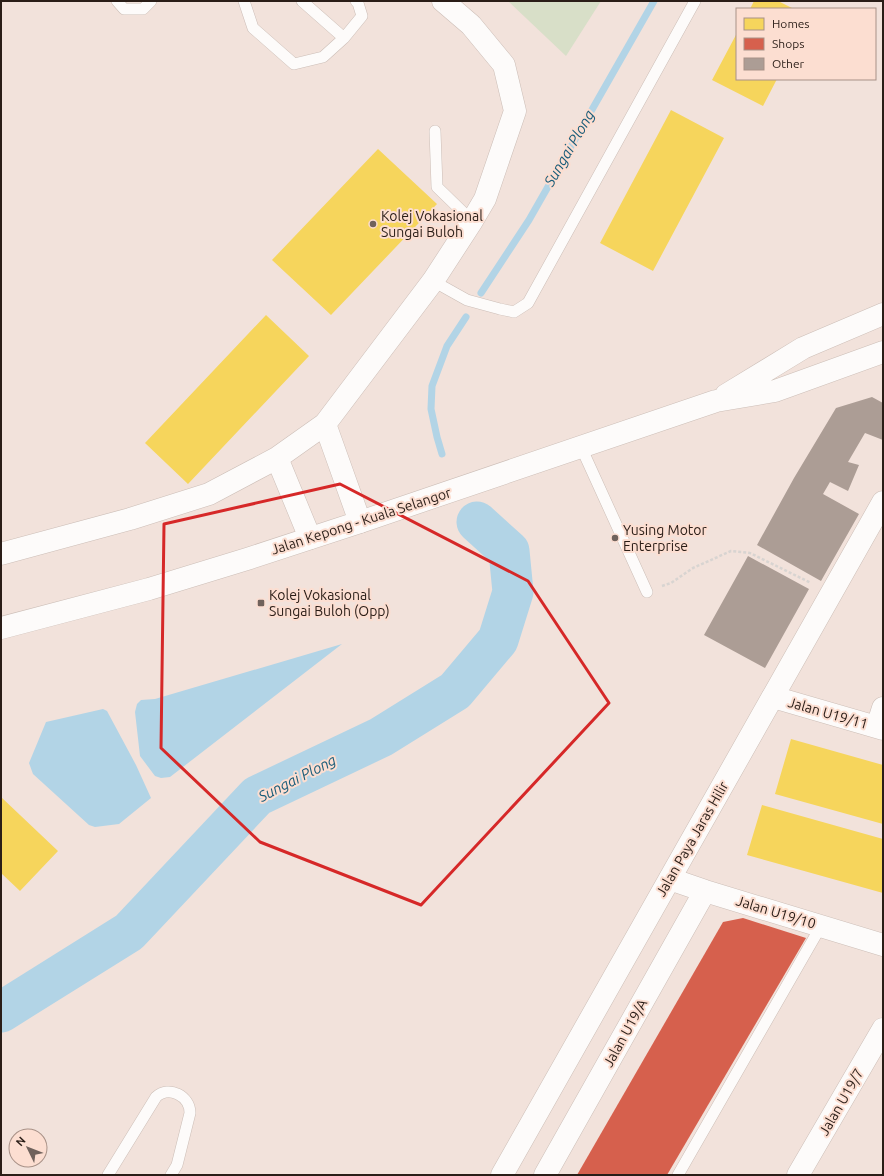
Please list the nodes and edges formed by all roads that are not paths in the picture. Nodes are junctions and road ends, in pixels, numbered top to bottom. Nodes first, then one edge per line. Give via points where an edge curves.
1 (117, 1) edge
2 (151, 1) edge
3 (244, 1) edge
4 (302, 1) edge
5 (356, 1) edge
6 (443, 1) edge
7 (695, 1) edge
8 (344, 38) junction
9 (435, 131) dead end
10 (472, 221) junction
11 (433, 281) junction
12 (883, 314) edge
13 (883, 326) edge
14 (803, 348) junction
15 (883, 352) edge
16 (858, 361) junction
17 (883, 362) edge
18 (716, 401) junction
19 (326, 424) junction
20 (581, 447) junction
21 (277, 458) junction
22 (883, 502) edge
23 (360, 522) junction
24 (310, 538) junction
25 (1, 554) edge
26 (647, 592) road end
27 (1, 628) edge
28 (773, 697) junction
29 (881, 722) edge
30 (670, 879) junction
31 (705, 891) junction
32 (820, 926) junction
33 (883, 945) edge
34 (883, 1029) edge
35 (108, 1175) edge
36 (171, 1175) edge
37 (502, 1175) edge
38 (544, 1175) edge
39 (678, 1175) edge
40 (798, 1175) edge

1 - 2 lane via 124,9 143,9
3 - 8 lane via 253,28 294,64 323,57
4 - 8 lane
5 - 8 lane via 362,16
6 - 10 main road via 471,25 504,65 515,111 485,199
7 - 11 lane via 528,304 514,312 500,309 467,300
9 - 10 lane via 437,186
10 - 11 main road
11 - 19 main road
12 - 14 main road, Jalan Kepong - Kuala Selangor
13 - 14 main road via 824,347
14 - 18 main road, Jalan Kepong - Kuala Selangor
15 - 16 main road, Jalan Kepong - Kuala Selangor
16 - 17 main road
16 - 18 main road, Jalan Kepong - Kuala Selangor via 775,391
18 - 20 main road, Jalan Kepong - Kuala Selangor
19 - 21 main road
19 - 23 main road
20 - 23 main road, Jalan Kepong - Kuala Selangor
20 - 26 lane
21 - 24 main road
21 - 25 main road via 209,494 130,519
22 - 28 main road, Jalan Paya Jaras Hilir
23 - 24 main road, Jalan Kepong - Kuala Selangor
24 - 27 main road, Jalan Kepong - Kuala Selangor via 150,589
28 - 29 main road, Jalan U19/11
28 - 30 main road, Jalan Paya Jaras Hilir
30 - 31 main road, Jalan U19/10
30 - 37 main road, Jalan Paya Jaras Hilir
31 - 32 main road, Jalan U19/10
31 - 38 main road, Jalan U19/A
32 - 33 main road, Jalan U19/10
32 - 39 lane
34 - 40 main road, Jalan U19/7
35 - 36 lane via 156,1097 167,1091 183,1098 190,1107 177,1165

